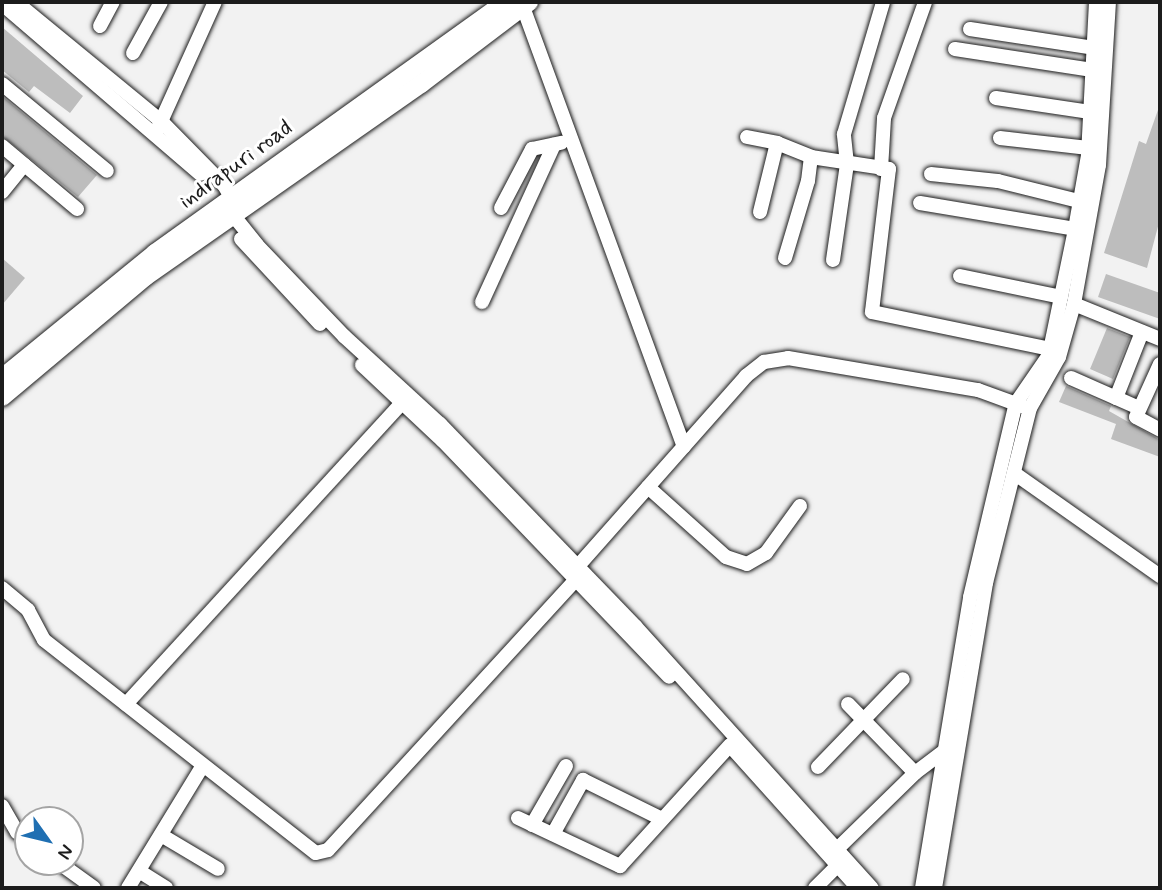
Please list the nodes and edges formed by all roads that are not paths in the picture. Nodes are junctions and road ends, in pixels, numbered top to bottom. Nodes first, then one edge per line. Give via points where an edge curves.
1 (16, 2) edge
2 (113, 2) edge
3 (161, 2) edge
4 (215, 2) edge
5 (883, 2) edge
6 (925, 2) edge
7 (1096, 2) edge
8 (1109, 2) edge
9 (519, 3) edge
10 (2, 4) edge
11 (100, 26) dead end
12 (970, 29) dead end
13 (1094, 48) junction
14 (956, 49) dead end
15 (133, 53) dead end
16 (1092, 71) junction
17 (2, 84) edge
18 (996, 98) dead end
19 (1090, 112) junction
20 (159, 128) junction
21 (747, 137) dead end
22 (1000, 138) dead end
23 (575, 141) junction
24 (777, 143) junction
25 (554, 145) junction
26 (2, 146) edge
27 (1088, 148) junction
28 (811, 157) junction
29 (848, 164) junction
30 (24, 165) junction
31 (881, 169) junction
32 (107, 171) dead end
33 (931, 174) dead end
34 (2, 192) edge
35 (1079, 201) junction
36 (920, 203) dead end
37 (501, 208) dead end
38 (77, 209) dead end
39 (229, 209) junction
40 (760, 212) dead end
41 (1075, 229) junction
42 (785, 258) dead end
43 (833, 260) dead end
44 (960, 276) dead end
45 (1067, 301) junction
46 (482, 302) dead end
47 (1142, 332) junction
48 (1160, 339) edge
49 (1050, 349) junction
50 (1160, 363) edge
51 (2, 378) edge
52 (1071, 379) dead end
53 (2, 397) edge
54 (1116, 398) junction
55 (402, 403) junction
56 (1016, 403) junction
57 (1030, 408) junction
58 (1139, 408) junction
59 (1160, 430) edge
60 (684, 446) junction
61 (1014, 473) junction
62 (648, 487) junction
63 (800, 506) dead end
64 (576, 573) junction
65 (1160, 576) edge
66 (2, 588) edge
67 (903, 679) dead end
68 (677, 680) junction
69 (848, 704) dead end
70 (126, 705) junction
71 (864, 719) junction
72 (960, 738) junction
73 (730, 745) junction
74 (945, 750) junction
75 (566, 766) dead end
76 (202, 767) junction
77 (818, 767) dead end
78 (915, 773) junction
79 (2, 806) edge
80 (518, 818) dead end
81 (660, 818) junction
82 (532, 825) junction
83 (14, 827) edge
84 (553, 834) junction
85 (161, 835) junction
86 (834, 858) junction
87 (218, 869) dead end
88 (139, 871) junction
89 (77, 876) edge
90 (94, 888) edge
91 (128, 888) edge
92 (166, 888) edge
93 (815, 888) edge
94 (858, 888) edge
95 (872, 888) edge
96 (922, 888) edge
97 (935, 888) edge

1 - 20 street
2 - 11 street
3 - 15 street
4 - 20 street
5 - 29 street via 844,134
6 - 31 street via 884,118
7 - 13 street
8 - 45 street via 1100,165
9 - 23 street
9 - 39 main road, indrapuri road
9 - 39 main road, indrapuri road via 421,84 278,182
10 - 20 street
12 - 13 street
13 - 16 street
14 - 16 street
16 - 19 street
17 - 32 street
18 - 19 street
19 - 27 street
20 - 39 street via 218,190
21 - 24 street
22 - 27 street
23 - 25 street
23 - 60 street
24 - 28 street
24 - 40 street
25 - 37 street via 532,149
25 - 46 street
26 - 30 street
27 - 35 street
28 - 29 street
28 - 42 street
29 - 31 street
29 - 43 street
30 - 34 street
30 - 38 street
31 - 49 street via 889,169 872,312
33 - 35 street via 998,181
35 - 41 street
36 - 41 street
39 - 51 main road, indrapuri road via 155,253
39 - 53 main road
39 - 55 street via 283,288
39 - 64 street via 337,329 440,424
41 - 45 street
44 - 45 street
45 - 47 street
45 - 49 street
45 - 57 street via 1059,357
47 - 48 street
47 - 54 street
49 - 56 street
50 - 58 street
52 - 54 street
54 - 58 street
55 - 64 street
55 - 70 street
56 - 57 street
56 - 60 street via 978,390 776,358 746,376
56 - 74 street via 965,617
57 - 61 street
58 - 59 street via 1137,419
60 - 62 street
61 - 65 street
61 - 72 street via 983,596
62 - 63 street via 726,557 747,564 766,553
62 - 64 street
64 - 68 street
64 - 76 street via 322,853 311,852
66 - 70 street via 27,610 44,640
67 - 71 street
68 - 73 street
68 - 86 street
69 - 71 street
70 - 76 street
71 - 77 street
71 - 78 street
72 - 74 street
72 - 97 street
73 - 81 street
73 - 86 street
74 - 78 street
74 - 96 street
75 - 82 street
76 - 85 street
78 - 86 street
79 - 83 street
80 - 82 street
81 - 84 street via 620,866
81 - 84 street via 583,780
82 - 84 street
85 - 87 street
85 - 88 street
86 - 93 street
86 - 94 street
86 - 95 street
88 - 91 street
88 - 92 street
89 - 90 street

